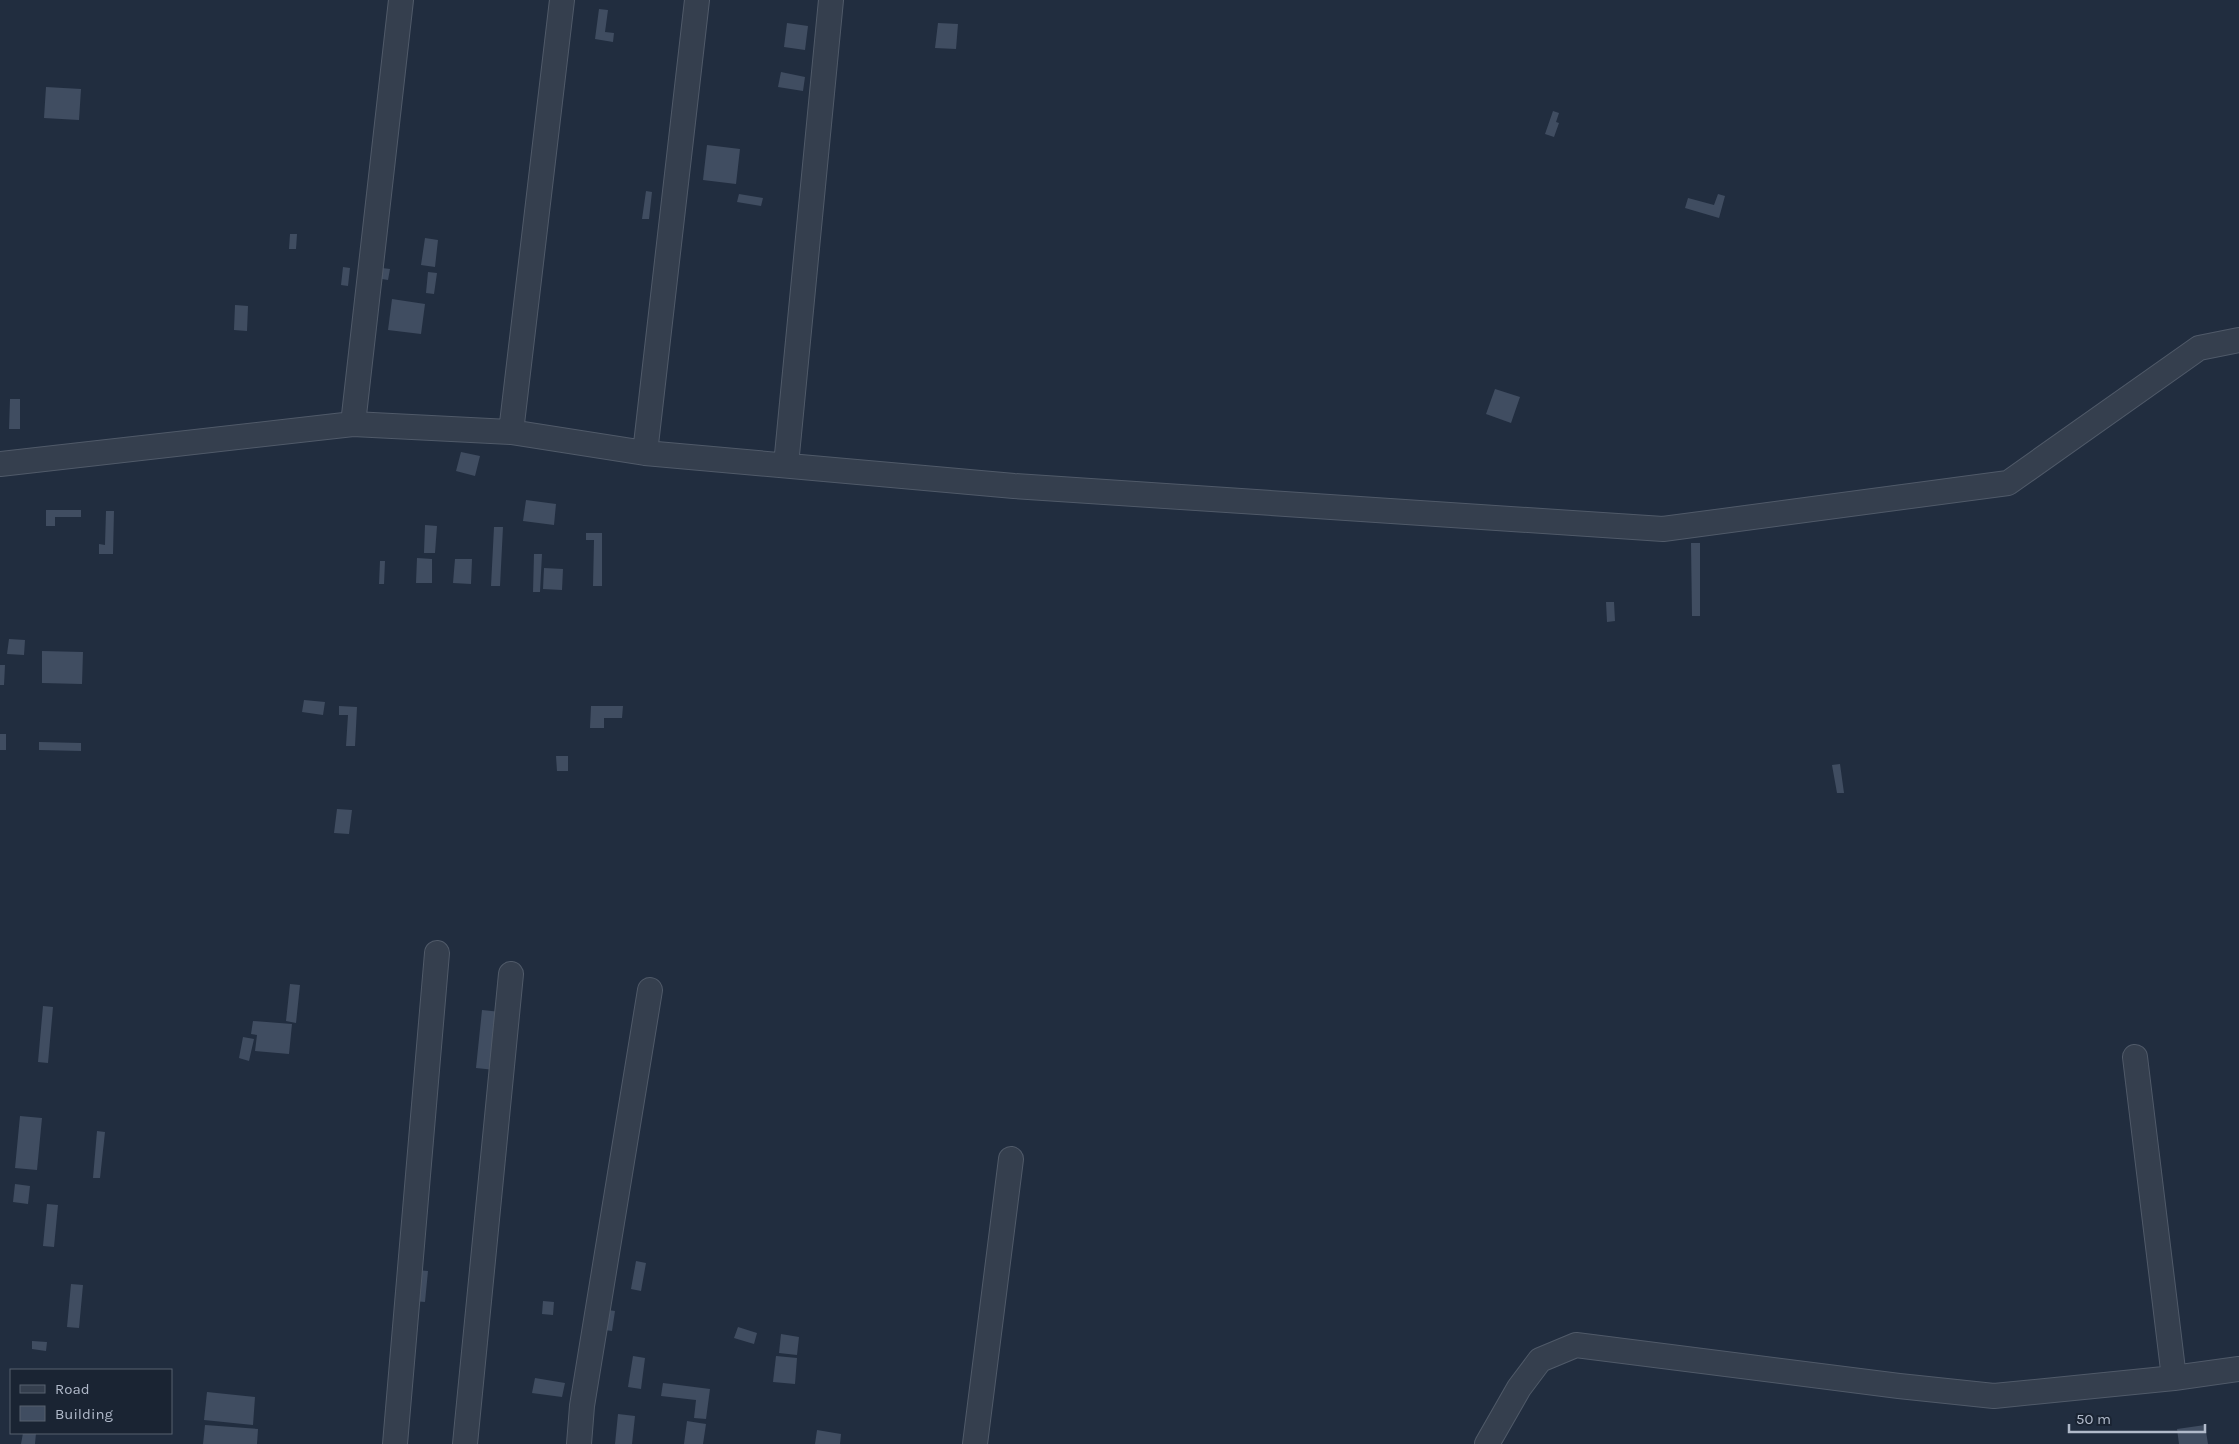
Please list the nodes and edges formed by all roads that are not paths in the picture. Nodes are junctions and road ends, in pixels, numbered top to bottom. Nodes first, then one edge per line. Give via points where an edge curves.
1 (401, 0) edge
2 (562, 0) edge
3 (697, 0) edge
4 (831, 0) edge
5 (2239, 340) edge
6 (352, 424) junction
7 (511, 432) junction
8 (645, 453) junction
9 (0, 464) edge
10 (786, 466) junction
11 (437, 953) dead end
12 (511, 974) dead end
13 (650, 990) dead end
14 (2135, 1057) dead end
15 (1011, 1159) dead end
16 (2239, 1369) edge
17 (2174, 1378) junction
18 (395, 1444) edge
19 (466, 1444) edge
20 (579, 1444) edge
21 (975, 1444) edge
22 (1487, 1444) edge

1 - 6 street
2 - 7 street
3 - 8 street
4 - 10 street
5 - 10 street via 2199,348 2008,483 1663,529 1014,486
6 - 7 street
6 - 9 street
7 - 8 street
8 - 10 street
11 - 18 street
12 - 19 street
13 - 20 street via 583,1396
14 - 17 street
15 - 21 street
16 - 17 street
17 - 22 street via 1994,1396 1576,1345 1540,1360 1519,1388

